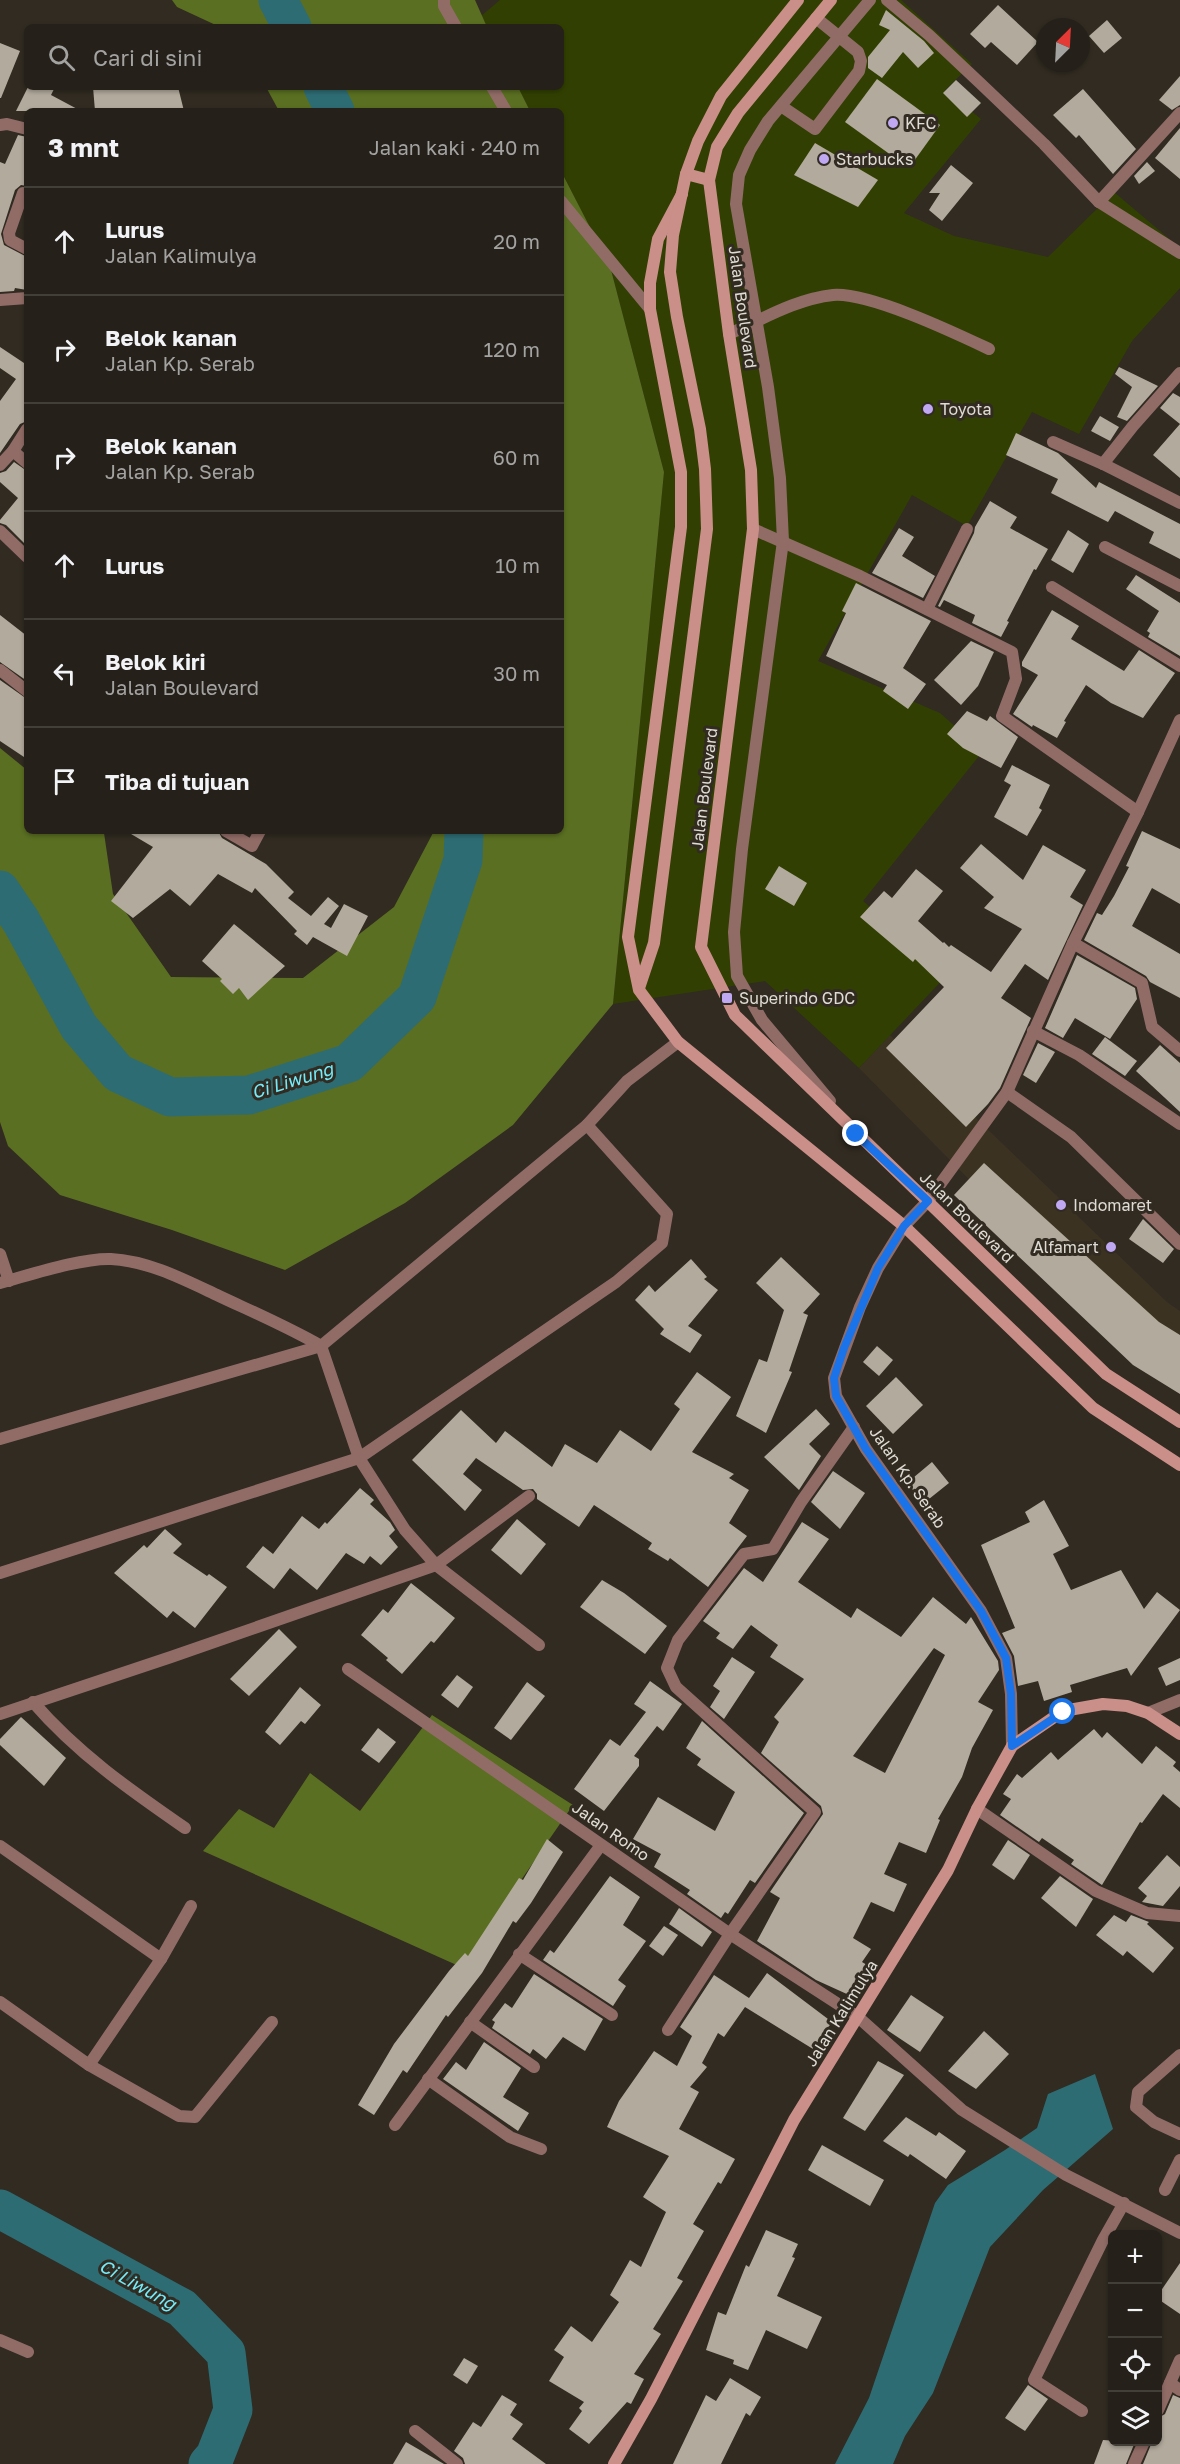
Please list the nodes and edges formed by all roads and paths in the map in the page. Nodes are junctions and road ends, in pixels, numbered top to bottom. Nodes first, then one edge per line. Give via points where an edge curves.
1 (444, 0) edge
2 (798, 0) edge
3 (831, 0) edge
4 (870, 0) edge
5 (887, 0) edge
6 (816, 18) junction
7 (454, 24) edge
8 (840, 36) junction
9 (494, 90) edge
10 (781, 106) junction
11 (504, 108) edge
12 (1180, 113) edge
13 (0, 125) edge
14 (24, 128) edge
15 (686, 174) junction
16 (709, 180) junction
17 (23, 193) dead end
18 (682, 194) junction
19 (1099, 202) junction
20 (564, 205) edge
21 (24, 247) edge
22 (1180, 253) edge
23 (24, 298) edge
24 (0, 300) edge
25 (650, 309) junction
26 (756, 322) junction
27 (729, 334) junction
28 (989, 350) dead end
29 (1180, 373) edge
30 (24, 434) edge
31 (1053, 442) dead end
32 (13, 452) junction
33 (24, 461) edge
34 (1103, 464) junction
35 (0, 465) edge
36 (1180, 503) edge
37 (753, 529) junction
38 (967, 529) dead end
39 (0, 531) edge
40 (783, 541) junction
41 (1105, 547) dead end
42 (24, 554) edge
43 (1180, 586) edge
44 (1052, 587) dead end
45 (927, 609) junction
46 (1180, 666) edge
47 (0, 670) edge
48 (24, 689) edge
49 (1180, 720) edge
50 (1138, 813) junction
51 (231, 834) edge
52 (258, 834) edge
53 (1073, 943) junction
54 (639, 990) junction
55 (1033, 1031) junction
56 (678, 1042) junction
57 (1180, 1051) edge
58 (1007, 1092) junction
59 (1180, 1124) edge
60 (587, 1125) junction
61 (856, 1134) junction
62 (928, 1201) junction
63 (904, 1226) junction
64 (1180, 1244) edge
65 (0, 1254) edge
66 (5, 1282) edge
67 (321, 1346) junction
68 (1180, 1422) edge
69 (854, 1427) junction
70 (0, 1439) edge
71 (359, 1458) junction
72 (1180, 1465) edge
73 (529, 1496) dead end
74 (436, 1564) junction
75 (0, 1573) edge
76 (539, 1645) dead end
77 (348, 1669) dead end
78 (1180, 1700) edge
79 (33, 1702) junction
80 (1148, 1713) junction
81 (0, 1714) edge
82 (1180, 1734) edge
83 (1012, 1746) junction
84 (977, 1809) junction
85 (185, 1828) dead end
86 (601, 1845) junction
87 (0, 1846) edge
88 (191, 1906) dead end
89 (1180, 1916) edge
90 (730, 1934) junction
91 (519, 1954) junction
92 (161, 1959) junction
93 (0, 2002) edge
94 (612, 2015) dead end
95 (858, 2017) junction
96 (272, 2022) dead end
97 (470, 2022) junction
98 (668, 2030) dead end
99 (1180, 2055) edge
100 (88, 2065) junction
101 (534, 2067) dead end
102 (428, 2079) junction
103 (395, 2125) dead end
104 (1180, 2134) edge
105 (540, 2149) dead end
106 (1180, 2160) edge
107 (1165, 2190) dead end
108 (1124, 2203) junction
109 (1180, 2233) edge
110 (0, 2340) edge
111 (28, 2352) dead end
112 (1180, 2360) edge
113 (1175, 2386) edge
114 (1162, 2404) edge
115 (1082, 2411) dead end
116 (415, 2431) dead end
117 (1142, 2446) edge
118 (457, 2464) edge
119 (614, 2464) edge
120 (1134, 2464) edge

1 - 7 street
2 - 15 main road, Jalan Boulevard via 721,96
3 - 6 main road, Jalan Boulevard
4 - 8 street
5 - 19 street via 980,83
6 - 8 street
6 - 16 main road, Jalan Boulevard via 738,113 717,147
8 - 10 street
8 - 10 street via 858,52 859,71 815,129
9 - 11 street
10 - 26 street via 750,150 739,175 736,204
12 - 19 street
13 - 14 street
15 - 16 main road
15 - 18 main road, Jalan Boulevard
16 - 27 main road, Jalan Boulevard
17 - 21 street via 9,233 10,240
18 - 25 main road, Jalan Boulevard via 658,239
18 - 54 main road, Jalan Boulevard via 670,272 705,469 706,529 654,943
19 - 22 street
20 - 25 street
23 - 24 street
25 - 54 main road, Jalan Boulevard via 681,472 681,527 628,937
26 - 27 street
26 - 28 street via 803,301 835,295 864,300 931,322
26 - 40 street via 778,466
27 - 37 main road, Jalan Boulevard via 751,470
29 - 34 street
30 - 32 street
31 - 34 street
32 - 33 street
32 - 35 street
34 - 36 street
37 - 40 street
37 - 61 main road, Jalan Boulevard via 701,947 735,1015
38 - 45 street
39 - 42 street
40 - 45 street
40 - 61 street via 742,849 734,932 738,976 762,1020
41 - 43 street
44 - 46 street
45 - 50 street via 1012,652 1016,679 1002,716
47 - 48 street
49 - 50 street, Jalan Kp. Serab
50 - 53 street, Jalan Kp. Serab
51 - 52 street via 252,846
53 - 55 street, Jalan Kp. Serab
53 - 57 street via 1142,983 1152,1027
54 - 56 main road, Jalan Boulevard
55 - 58 street, Jalan Kp. Serab
55 - 59 street via 1078,1054
56 - 60 street via 627,1081
56 - 63 main road, Jalan Boulevard
58 - 62 street, Jalan Kp. Serab
58 - 64 street via 1071,1137
60 - 67 street
60 - 71 street via 667,1214 662,1243 616,1282
61 - 62 main road, Jalan Boulevard
62 - 63 street, Jalan Kp. Serab
62 - 68 main road, Jalan Boulevard via 1106,1374
63 - 69 street, Jalan Kp. Serab via 860,1307 834,1378 836,1396
63 - 72 main road, Jalan Boulevard via 1093,1408
65 - 66 street
66 - 67 street via 109,1259 134,1262 177,1277
67 - 70 street
67 - 71 street
69 - 83 street, Jalan Kp. Serab via 981,1611 1006,1658
69 - 90 street via 773,1549 744,1554 678,1640 667,1668 676,1687 815,1812
71 - 74 street via 405,1530
71 - 75 street
73 - 74 street
74 - 76 street
74 - 79 street via 171,1658
77 - 86 street, Jalan Romo
78 - 80 street
79 - 81 street
79 - 85 street via 77,1748
80 - 82 main road, Jalan Kalimulya
80 - 83 main road, Jalan Kalimulya via 1103,1704 1063,1712
83 - 84 main road, Jalan Kalimulya
84 - 89 street via 1096,1891 1147,1913
84 - 95 main road, Jalan Kalimulya via 948,1870
86 - 90 street, Jalan Romo
86 - 91 street
87 - 92 street
88 - 92 street
90 - 95 street, Jalan Romo
90 - 98 street
91 - 94 street
91 - 97 street
92 - 100 street
93 - 100 street
95 - 108 street, Jalan Romo via 962,2110 1066,2175
95 - 119 main road, Jalan Kalimulya via 794,2120
96 - 100 street via 195,2117 179,2116
97 - 101 street
97 - 102 street
99 - 104 street via 1138,2092 1136,2107 1154,2122
102 - 103 street
102 - 105 street via 510,2137
106 - 107 street
108 - 109 street, Jalan Romo
108 - 115 street via 1034,2380
110 - 111 street
112 - 113 street
113 - 114 street
116 - 118 street
117 - 120 street

